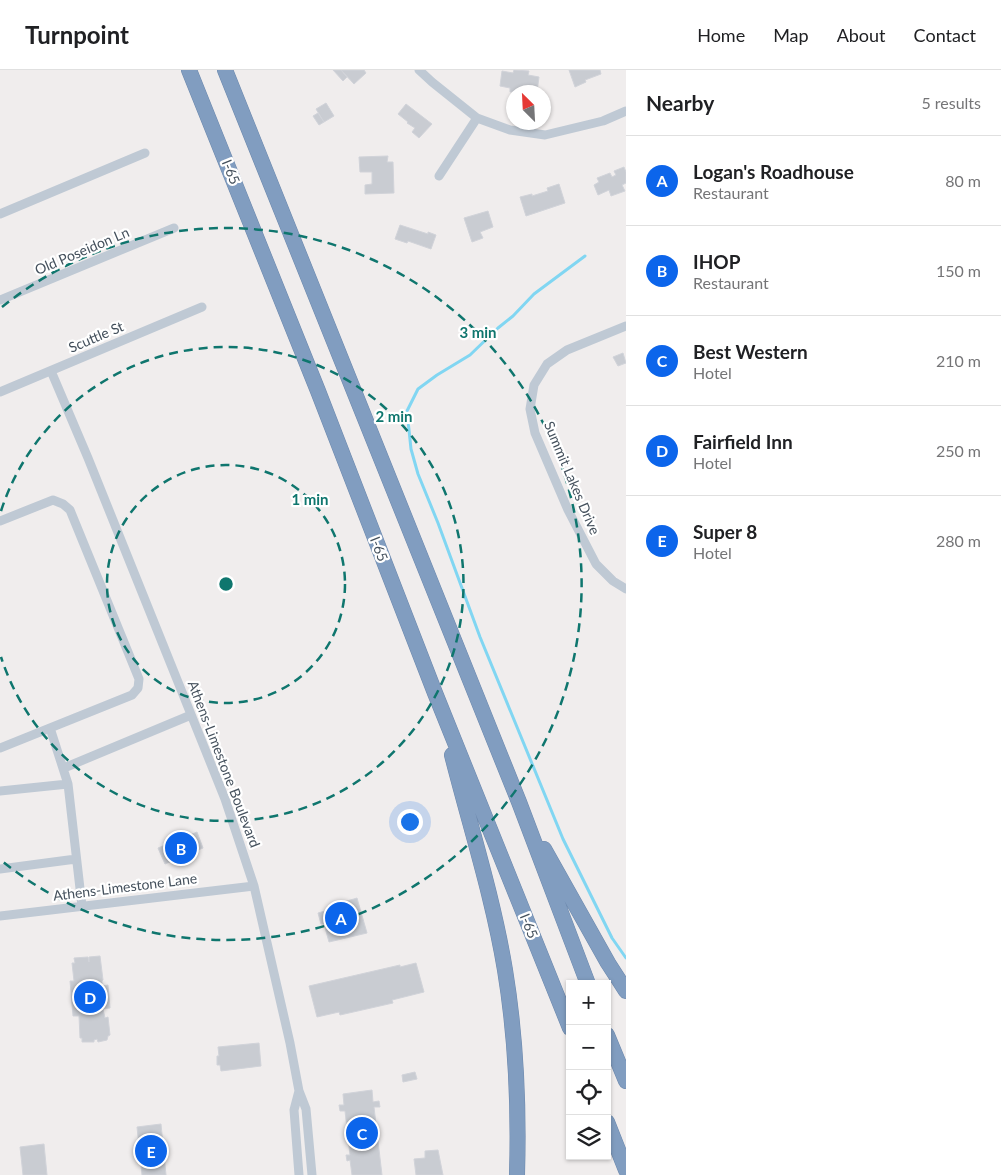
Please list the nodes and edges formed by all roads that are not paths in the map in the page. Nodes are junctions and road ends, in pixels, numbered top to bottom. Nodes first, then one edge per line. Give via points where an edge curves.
1 (189, 70) edge
2 (225, 70) edge
3 (419, 70) edge
4 (626, 111) edge
5 (477, 118) junction
6 (145, 153) dead end
7 (439, 176) dead end
8 (0, 214) edge
9 (174, 228) dead end
10 (0, 300) edge
11 (202, 307) dead end
12 (626, 326) edge
13 (51, 371) junction
14 (0, 392) edge
15 (0, 521) edge
16 (626, 589) edge
17 (435, 693) junction
18 (191, 715) junction
19 (50, 728) junction
20 (0, 748) edge
21 (64, 768) junction
22 (68, 784) junction
23 (0, 791) edge
24 (518, 802) junction
25 (76, 859) junction
26 (0, 869) edge
27 (254, 886) junction
28 (82, 906) junction
29 (0, 916) edge
30 (586, 980) edge
31 (626, 991) edge
32 (569, 1025) edge
33 (611, 1045) edge
34 (626, 1081) edge
35 (299, 1091) junction
36 (611, 1132) edge
37 (626, 1170) edge
38 (299, 1175) edge
39 (312, 1175) edge
40 (517, 1175) edge

1 - 17 highway, I-65
2 - 24 highway
3 - 5 street
4 - 5 street via 545,135 510,130
5 - 7 street
6 - 8 street
9 - 10 street, Old Poseidon Ln
11 - 13 street, Scuttle St
12 - 16 street, Summit Lakes Drive via 567,350 547,364 534,385 530,409 535,433 568,510 596,564
13 - 14 street, Scuttle St
13 - 18 street, Athens-Limestone Boulevard
15 - 19 street via 53,500 70,510 139,679 138,688 132,695
17 - 32 highway, I-65
17 - 40 highway via 490,899 505,970 513,1035
18 - 21 street
18 - 27 street, Athens-Limestone Boulevard via 225,799
19 - 20 street
19 - 21 street
21 - 22 street
22 - 23 street
22 - 25 street
24 - 30 highway
24 - 31 highway
25 - 26 street
25 - 28 street
27 - 28 street, Athens-Limestone Lane
27 - 35 street, Athens-Limestone Boulevard
28 - 29 street, Athens-Limestone Lane
33 - 34 highway
35 - 38 street, Athens-Limestone Boulevard via 294,1110
35 - 39 street, Athens-Limestone Boulevard via 306,1109
36 - 37 highway

